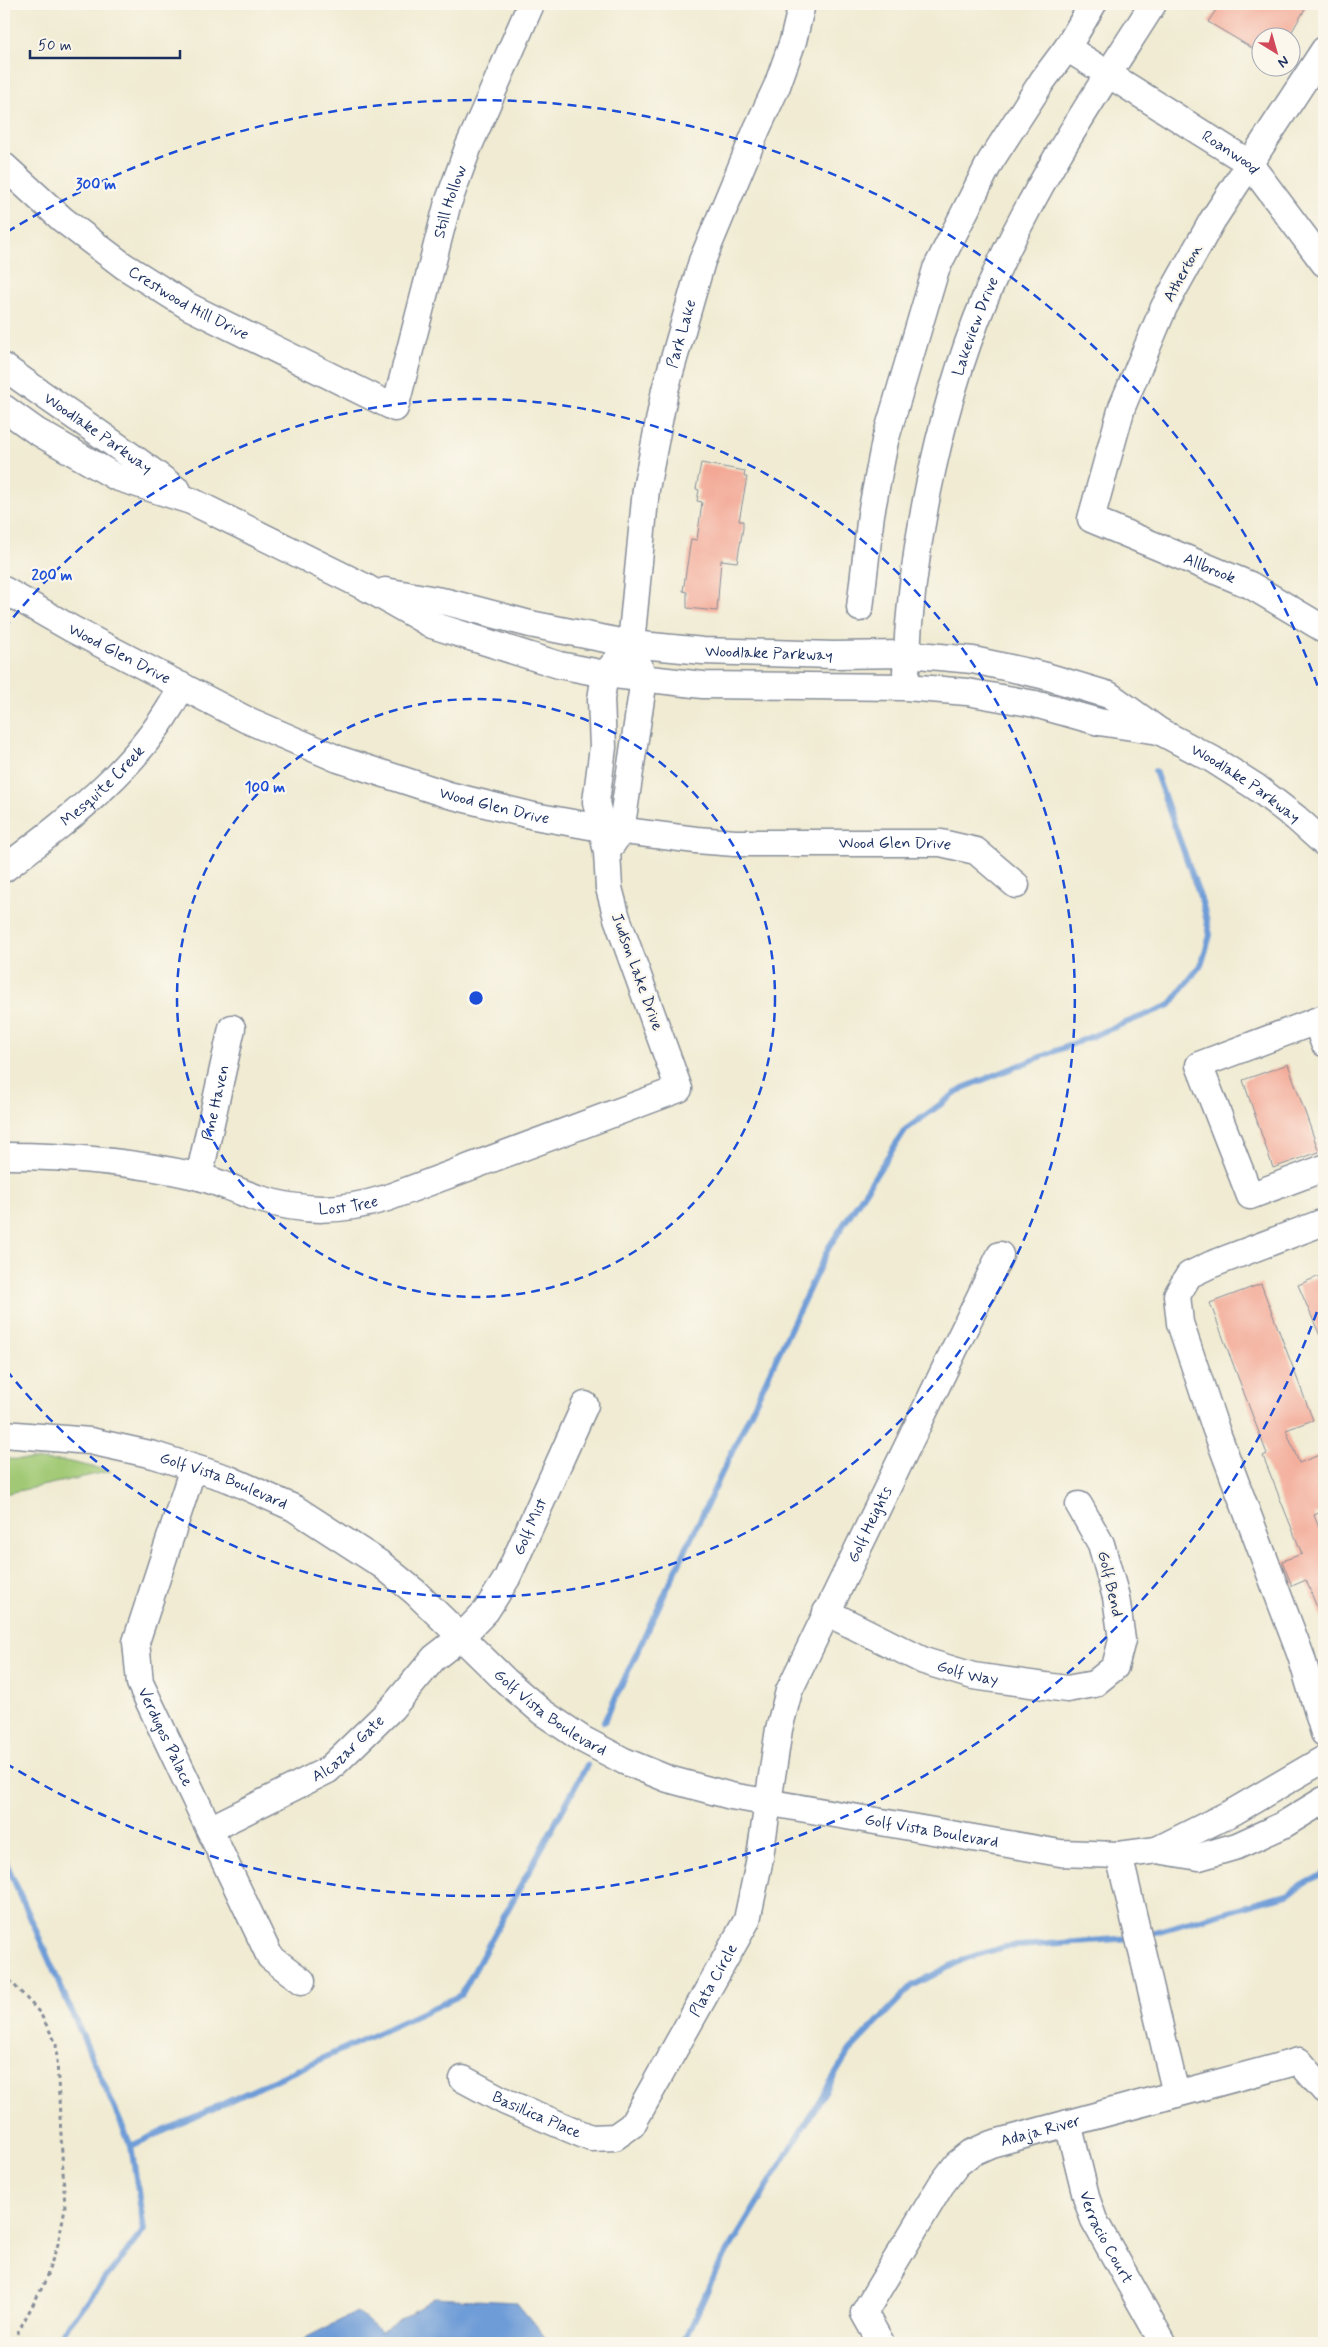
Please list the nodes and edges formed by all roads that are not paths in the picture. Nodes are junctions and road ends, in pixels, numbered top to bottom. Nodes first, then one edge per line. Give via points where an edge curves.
1 (531, 4) edge
2 (802, 4) edge
3 (1093, 4) edge
4 (1153, 4) edge
5 (1067, 48) junction
6 (1324, 50) edge
7 (1108, 74) junction
8 (1249, 163) junction
9 (4, 166) edge
10 (1324, 263) edge
11 (4, 367) edge
12 (4, 408) edge
13 (395, 408) joint
14 (191, 501) junction
15 (1091, 519) joint
16 (367, 588) junction
17 (4, 590) edge
18 (860, 608) dead end
19 (1324, 629) edge
20 (631, 644) junction
21 (907, 654) junction
22 (605, 674) junction
23 (644, 679) junction
24 (182, 686) junction
25 (906, 687) junction
26 (1159, 731) junction
27 (603, 747) junction
28 (634, 749) junction
29 (610, 837) junction
30 (1324, 843) edge
31 (4, 868) edge
32 (1016, 885) dead end
33 (1322, 1027) edge
34 (232, 1028) dead end
35 (679, 1089) joint
36 (4, 1156) edge
37 (1324, 1168) edge
38 (198, 1176) junction
39 (1324, 1222) edge
40 (1000, 1255) dead end
41 (584, 1405) dead end
42 (4, 1434) edge
43 (193, 1468) junction
44 (1079, 1505) dead end
45 (826, 1612) junction
46 (461, 1637) junction
47 (1115, 1667) joint
48 (1322, 1720) edge
49 (1324, 1759) edge
50 (1324, 1800) edge
51 (768, 1802) junction
52 (210, 1829) junction
53 (1157, 1850) junction
54 (1119, 1855) junction
55 (302, 1981) dead end
56 (463, 2079) dead end
57 (1324, 2090) edge
58 (1176, 2094) junction
59 (1068, 2123) junction
60 (614, 2137) joint
61 (881, 2343) edge
62 (1163, 2343) edge

1 - 13 street, Still Hollow via 468,148 447,206
2 - 20 street, Park Lake via 777,86 702,261 666,390 646,489
3 - 5 street
4 - 7 street, Lakeview Drive
5 - 7 street, Roanwood
5 - 18 street via 990,162 936,269 885,441
6 - 8 street, Atherton
7 - 8 street, Roanwood
7 - 21 street, Lakeview Drive via 1047,174 995,275 950,396 918,546
8 - 10 street, Roanwood
8 - 15 street, Atherton via 1164,307 1122,407
9 - 13 street, Crestwood Hill Drive via 78,231 124,266 188,306
11 - 14 street, Woodlake Parkway via 133,455
12 - 14 street, Woodlake Parkway via 36,431 116,477
14 - 16 street, Woodlake Parkway
15 - 19 street, Allbrook via 1250,586
16 - 20 street, Woodlake Parkway via 447,602 530,624
16 - 22 street, Woodlake Parkway via 432,625 558,665
17 - 24 street, Wood Glen Drive
20 - 21 street, Woodlake Parkway via 722,651
20 - 22 street
20 - 23 street, Park Lake
21 - 25 street, Lakeview Drive
21 - 26 street, Woodlake Parkway via 973,660 1042,675 1109,695
22 - 23 street, Woodlake Parkway
22 - 27 street, Judson Lake Drive via 601,699
23 - 25 street, Woodlake Parkway via 702,685
23 - 28 street, Judson Lake Drive
24 - 29 street, Wood Glen Drive via 245,718 356,766 449,795
24 - 31 street, Mesquite Creek via 170,710 117,775 58,827
25 - 26 street, Woodlake Parkway via 967,692 1035,704 1100,722
26 - 30 street, Woodlake Parkway via 1212,758 1256,787
27 - 28 street
27 - 29 street, Judson Lake Drive via 596,802
28 - 29 street, Judson Lake Drive
29 - 32 street, Wood Glen Drive via 735,843 940,844 976,851
29 - 35 street, Judson Lake Drive via 609,888 617,918
33 - 37 street via 1199,1066 1250,1196
34 - 38 street, Pine Haven
35 - 38 street, Lost Tree via 356,1207 320,1209 282,1204
36 - 38 street, Lost Tree via 78,1159
39 - 48 street via 1188,1275 1177,1295 1180,1322 1216,1430
40 - 45 street, Golf Heights
41 - 46 street, Golf Mist via 507,1578 486,1611
42 - 43 street, Golf Vista Boulevard via 90,1441 154,1454
43 - 46 street, Golf Vista Boulevard via 229,1479 294,1508 382,1565
43 - 52 street, Verdugos Palace via 136,1642 140,1683
44 - 47 street, Golf Bend via 1101,1544 1116,1598 1122,1640
45 - 47 street, Golf Way via 924,1661 973,1676 1067,1689 1094,1684
45 - 51 street, Golf Heights via 789,1691 779,1729
46 - 51 street, Golf Vista Boulevard via 542,1712 598,1748 668,1779
46 - 52 street, Alcazar Gate via 434,1658 392,1708 328,1770
49 - 53 street, Golf Vista Boulevard via 1235,1811
50 - 53 street, Golf Vista Boulevard via 1283,1825 1237,1846 1199,1856
51 - 54 street, Golf Vista Boulevard via 1060,1853
51 - 60 street, Plata Circle via 747,1920 632,2125
52 - 55 street, Verdugos Palace via 270,1957
53 - 54 street, Golf Vista Boulevard
54 - 58 street
56 - 60 street, Basillica Place via 506,2102 591,2138
57 - 58 street, Adaja River via 1299,2061
58 - 59 street, Adaja River
59 - 61 street, Adaja River via 991,2144 957,2164 941,2184 864,2313
59 - 62 street, Verracio Court via 1094,2220

